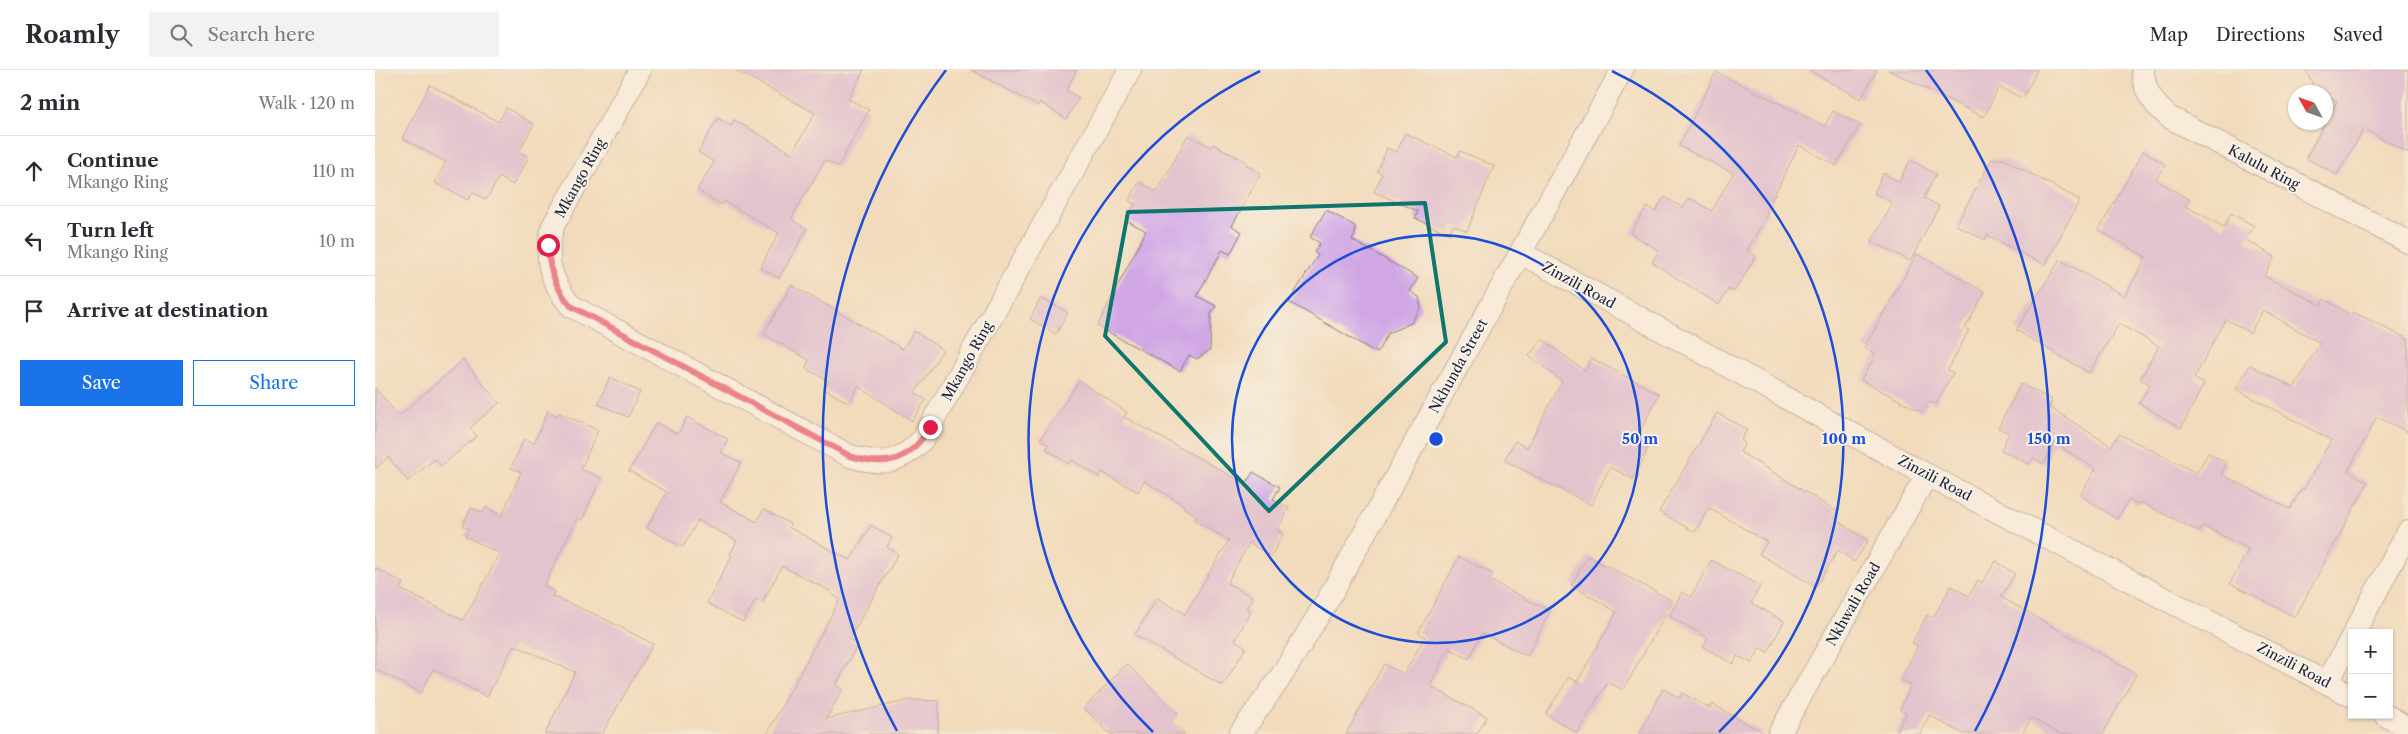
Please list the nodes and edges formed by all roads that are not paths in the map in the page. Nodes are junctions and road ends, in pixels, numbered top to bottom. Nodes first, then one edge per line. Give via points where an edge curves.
1 (640, 70) edge
2 (1130, 70) edge
3 (1622, 70) edge
4 (2143, 70) edge
5 (2408, 242) edge
6 (1521, 253) junction
7 (1927, 475) junction
8 (2408, 532) edge
9 (2356, 629) edge
10 (2348, 644) edge
11 (2327, 683) junction
12 (2348, 694) edge
13 (2392, 719) edge
14 (2408, 728) edge
15 (1240, 734) edge
16 (1779, 734) edge

1 - 2 street, Mkango Ring via 553,226 548,245 549,263 556,285 571,306 850,456 873,462 901,458 923,439
3 - 6 street, Nkhunda Street
4 - 5 street, Kalulu Ring via 2147,92 2155,106 2169,117
6 - 7 street, Zinzili Road
6 - 15 street, Nkhunda Street via 1326,604
7 - 11 street, Zinzili Road
7 - 16 street, Nkhwali Road
8 - 9 street
10 - 11 street
11 - 12 street, Zinzili Road
13 - 14 street

